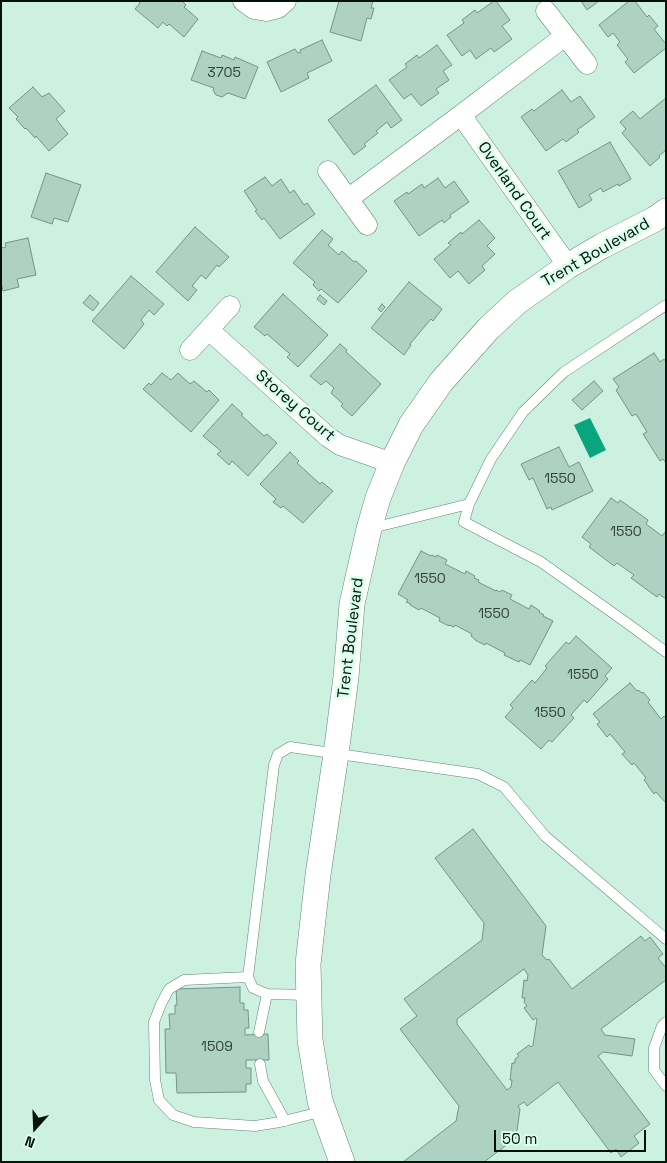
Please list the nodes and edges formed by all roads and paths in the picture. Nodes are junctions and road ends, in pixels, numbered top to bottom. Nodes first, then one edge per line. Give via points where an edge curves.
1 (243, 1) edge
2 (286, 1) edge
3 (546, 11) dead end
4 (565, 36) junction
5 (587, 64) dead end
6 (461, 115) junction
7 (328, 171) dead end
8 (348, 199) junction
9 (666, 211) edge
10 (367, 224) dead end
11 (568, 266) junction
12 (230, 306) dead end
13 (666, 306) edge
14 (209, 330) junction
15 (190, 350) dead end
16 (392, 463) junction
17 (469, 504) junction
18 (368, 529) junction
19 (666, 652) edge
20 (336, 754) junction
21 (666, 939) edge
22 (248, 977) junction
23 (267, 994) junction
24 (309, 995) junction
25 (666, 1022) edge
26 (259, 1032) dead end
27 (260, 1064) dead end
28 (666, 1086) edge
29 (324, 1111) junction
30 (285, 1121) junction
31 (342, 1162) edge

1 - 2 street via 254,9 266,11 278,8
3 - 4 street
4 - 5 street
4 - 6 street
6 - 8 street
6 - 11 street, Overland Court
7 - 8 street
8 - 10 street
9 - 11 street, Trent Boulevard
11 - 16 street, Trent Boulevard via 517,302 488,329 441,382 411,425
12 - 14 street
13 - 17 lane via 564,372 523,412 491,459
14 - 15 street
14 - 16 street, Storey Court via 328,437
16 - 18 street, Trent Boulevard
17 - 18 lane
17 - 19 lane via 464,522 541,562
18 - 20 street, Trent Boulevard via 352,604
20 - 21 lane via 478,774 504,787 545,836
20 - 22 lane via 290,747 278,754
20 - 24 street, Trent Boulevard via 308,964
22 - 23 lane via 253,988
22 - 30 lane via 184,980 169,989 154,1022 155,1080 159,1100 173,1115 194,1122 255,1126
23 - 24 lane
23 - 26 lane
24 - 29 street, Trent Boulevard via 310,1040
25 - 28 lane via 654,1048 654,1070
27 - 30 lane via 263,1081
29 - 30 lane
29 - 31 street, Trent Boulevard

